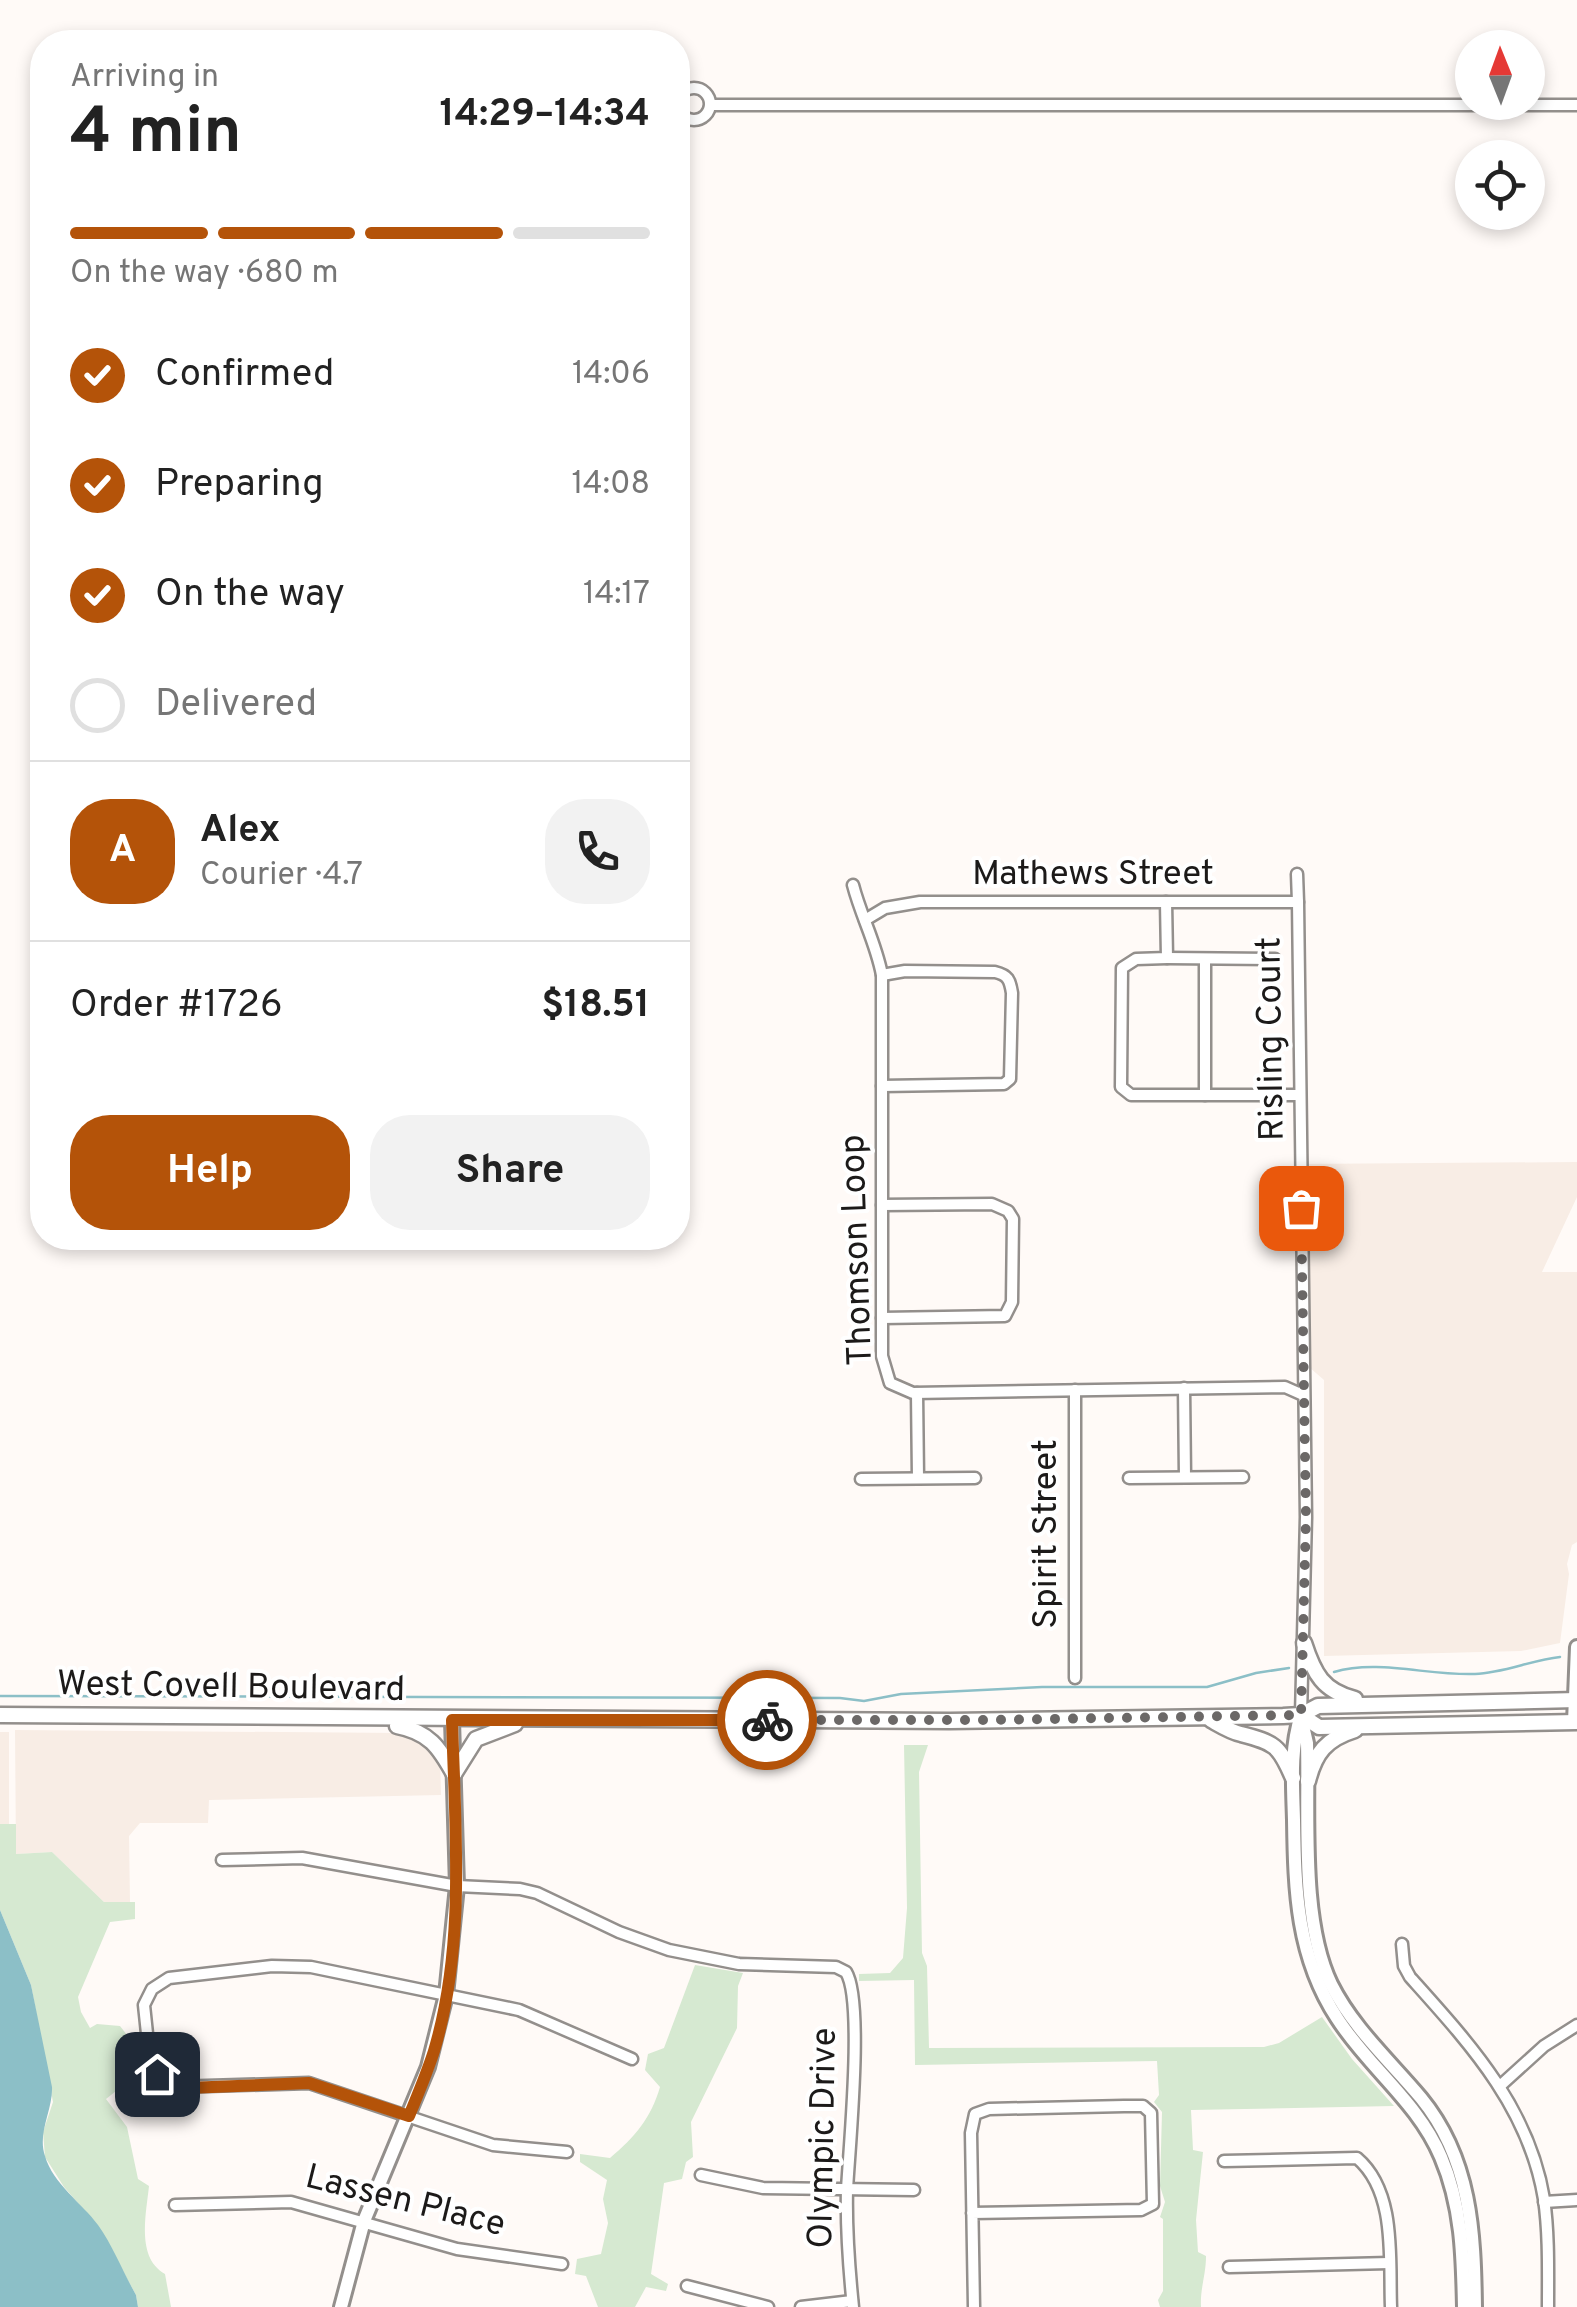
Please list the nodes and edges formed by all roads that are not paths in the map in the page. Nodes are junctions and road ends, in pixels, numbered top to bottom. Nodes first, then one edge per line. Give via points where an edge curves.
1 (711, 104) dead end
2 (1577, 105) edge
3 (1297, 874) dead end
4 (852, 884) dead end
5 (1166, 902) junction
6 (1298, 902) junction
7 (865, 920) junction
8 (1167, 958) junction
9 (1205, 960) junction
10 (1275, 960) dead end
11 (882, 975) junction
12 (882, 1086) junction
13 (1205, 1094) junction
14 (1300, 1095) junction
15 (882, 1205) junction
16 (882, 1318) junction
17 (1184, 1388) junction
18 (1075, 1390) junction
19 (917, 1392) junction
20 (1303, 1395) junction
21 (1185, 1477) junction
22 (1242, 1477) dead end
23 (918, 1478) junction
24 (975, 1478) dead end
25 (1129, 1478) dead end
26 (861, 1479) dead end
27 (1304, 1644) junction
28 (1577, 1647) edge
29 (1075, 1678) dead end
30 (1576, 1700) edge
31 (1370, 1704) junction
32 (1301, 1715) junction
33 (0, 1716) edge
34 (1206, 1718) junction
35 (362, 1719) junction
36 (452, 1720) junction
37 (528, 1720) junction
38 (1576, 1722) edge
39 (1368, 1726) junction
40 (454, 1774) junction
41 (1300, 1780) junction
42 (222, 1860) dead end
43 (457, 1886) junction
44 (1402, 1944) dead end
45 (446, 1995) junction
46 (1577, 2026) edge
47 (632, 2060) dead end
48 (1501, 2085) junction
49 (409, 2116) junction
50 (566, 2152) dead end
51 (1224, 2161) dead end
52 (701, 2176) dead end
53 (847, 2190) junction
54 (914, 2190) dead end
55 (1577, 2200) edge
56 (1544, 2202) junction
57 (175, 2205) dead end
58 (972, 2213) junction
59 (364, 2221) junction
60 (1389, 2263) junction
61 (562, 2264) dead end
62 (1229, 2267) dead end
63 (687, 2286) dead end
64 (853, 2304) edge
65 (341, 2307) edge
66 (768, 2307) edge
67 (802, 2307) edge
68 (974, 2307) edge
69 (1390, 2307) edge
70 (1464, 2307) edge
71 (1475, 2307) edge
72 (1548, 2307) edge

1 - 2 street
3 - 6 street
4 - 7 street, Thomson Loop
5 - 6 street, Mathews Street
5 - 7 street, Mathews Street via 901,903
5 - 8 street
6 - 14 street, Risling Court
7 - 11 street, Thomson Loop
8 - 9 street
8 - 13 street via 1136,959 1122,968 1120,1087 1132,1096
9 - 10 street
9 - 13 street
11 - 12 street, Thomson Loop
11 - 12 street via 994,972 1004,974 1012,993 1010,1079 1004,1084
12 - 15 street, Thomson Loop
13 - 14 street
14 - 20 street, Risling Court
15 - 16 street, Thomson Loop
15 - 16 street via 992,1204 1013,1219 1012,1302 1005,1316
16 - 19 street, Thomson Loop via 884,1372 890,1384
17 - 18 street, Thomson Loop
17 - 20 street, Thomson Loop via 1285,1387
17 - 21 street
18 - 19 street, Thomson Loop
18 - 29 street, Spirit Street
19 - 23 street
20 - 27 street, Risling Court
21 - 22 street
21 - 25 street
23 - 24 street
23 - 26 street
27 - 31 main road via 1324,1686
27 - 32 street, Risling Court
28 - 30 street
30 - 31 main road, West Covell Boulevard
30 - 38 street
31 - 32 main road, West Covell Boulevard via 1318,1706
32 - 34 main road, West Covell Boulevard
32 - 39 main road, West Covell Boulevard via 1318,1727
32 - 41 street via 1307,1741
33 - 35 main road, West Covell Boulevard
34 - 37 main road, West Covell Boulevard
34 - 41 main road via 1272,1744
35 - 36 main road, West Covell Boulevard
35 - 40 main road via 431,1738
36 - 37 main road, West Covell Boulevard
36 - 40 street
37 - 40 main road via 476,1738
38 - 39 main road, West Covell Boulevard
39 - 41 main road via 1321,1748
40 - 43 street
41 - 70 street via 1296,1894 1308,1960 1336,2017 1418,2116 1441,2156 1458,2213
41 - 71 street via 1320,1953 1344,2006 1422,2099 1454,2153 1471,2212
42 - 43 street via 302,1858
43 - 45 street
43 - 53 street, Olympic Drive via 537,1894 669,1950 738,1964 846,1972 854,1990
44 - 48 street via 1410,1976
45 - 47 street via 535,2015
45 - 49 street
45 - 49 street via 310,1967 272,1966 169,1978 144,2005 152,2069 174,2087 309,2083
46 - 48 street
48 - 56 street via 1526,2138
49 - 50 street via 493,2145
49 - 59 street
51 - 60 street via 1357,2158 1381,2197
52 - 53 street via 764,2188
53 - 54 street
53 - 64 street, Olympic Drive
55 - 56 street
56 - 72 street
57 - 59 street, Lassen Place via 291,2202
58 - 58 street via 975,2114 1143,2106 1154,2119 1154,2204 1141,2210
58 - 68 street
59 - 61 street, Lassen Place via 456,2248
59 - 65 street
60 - 62 street
60 - 69 street
63 - 66 street
64 - 67 street

